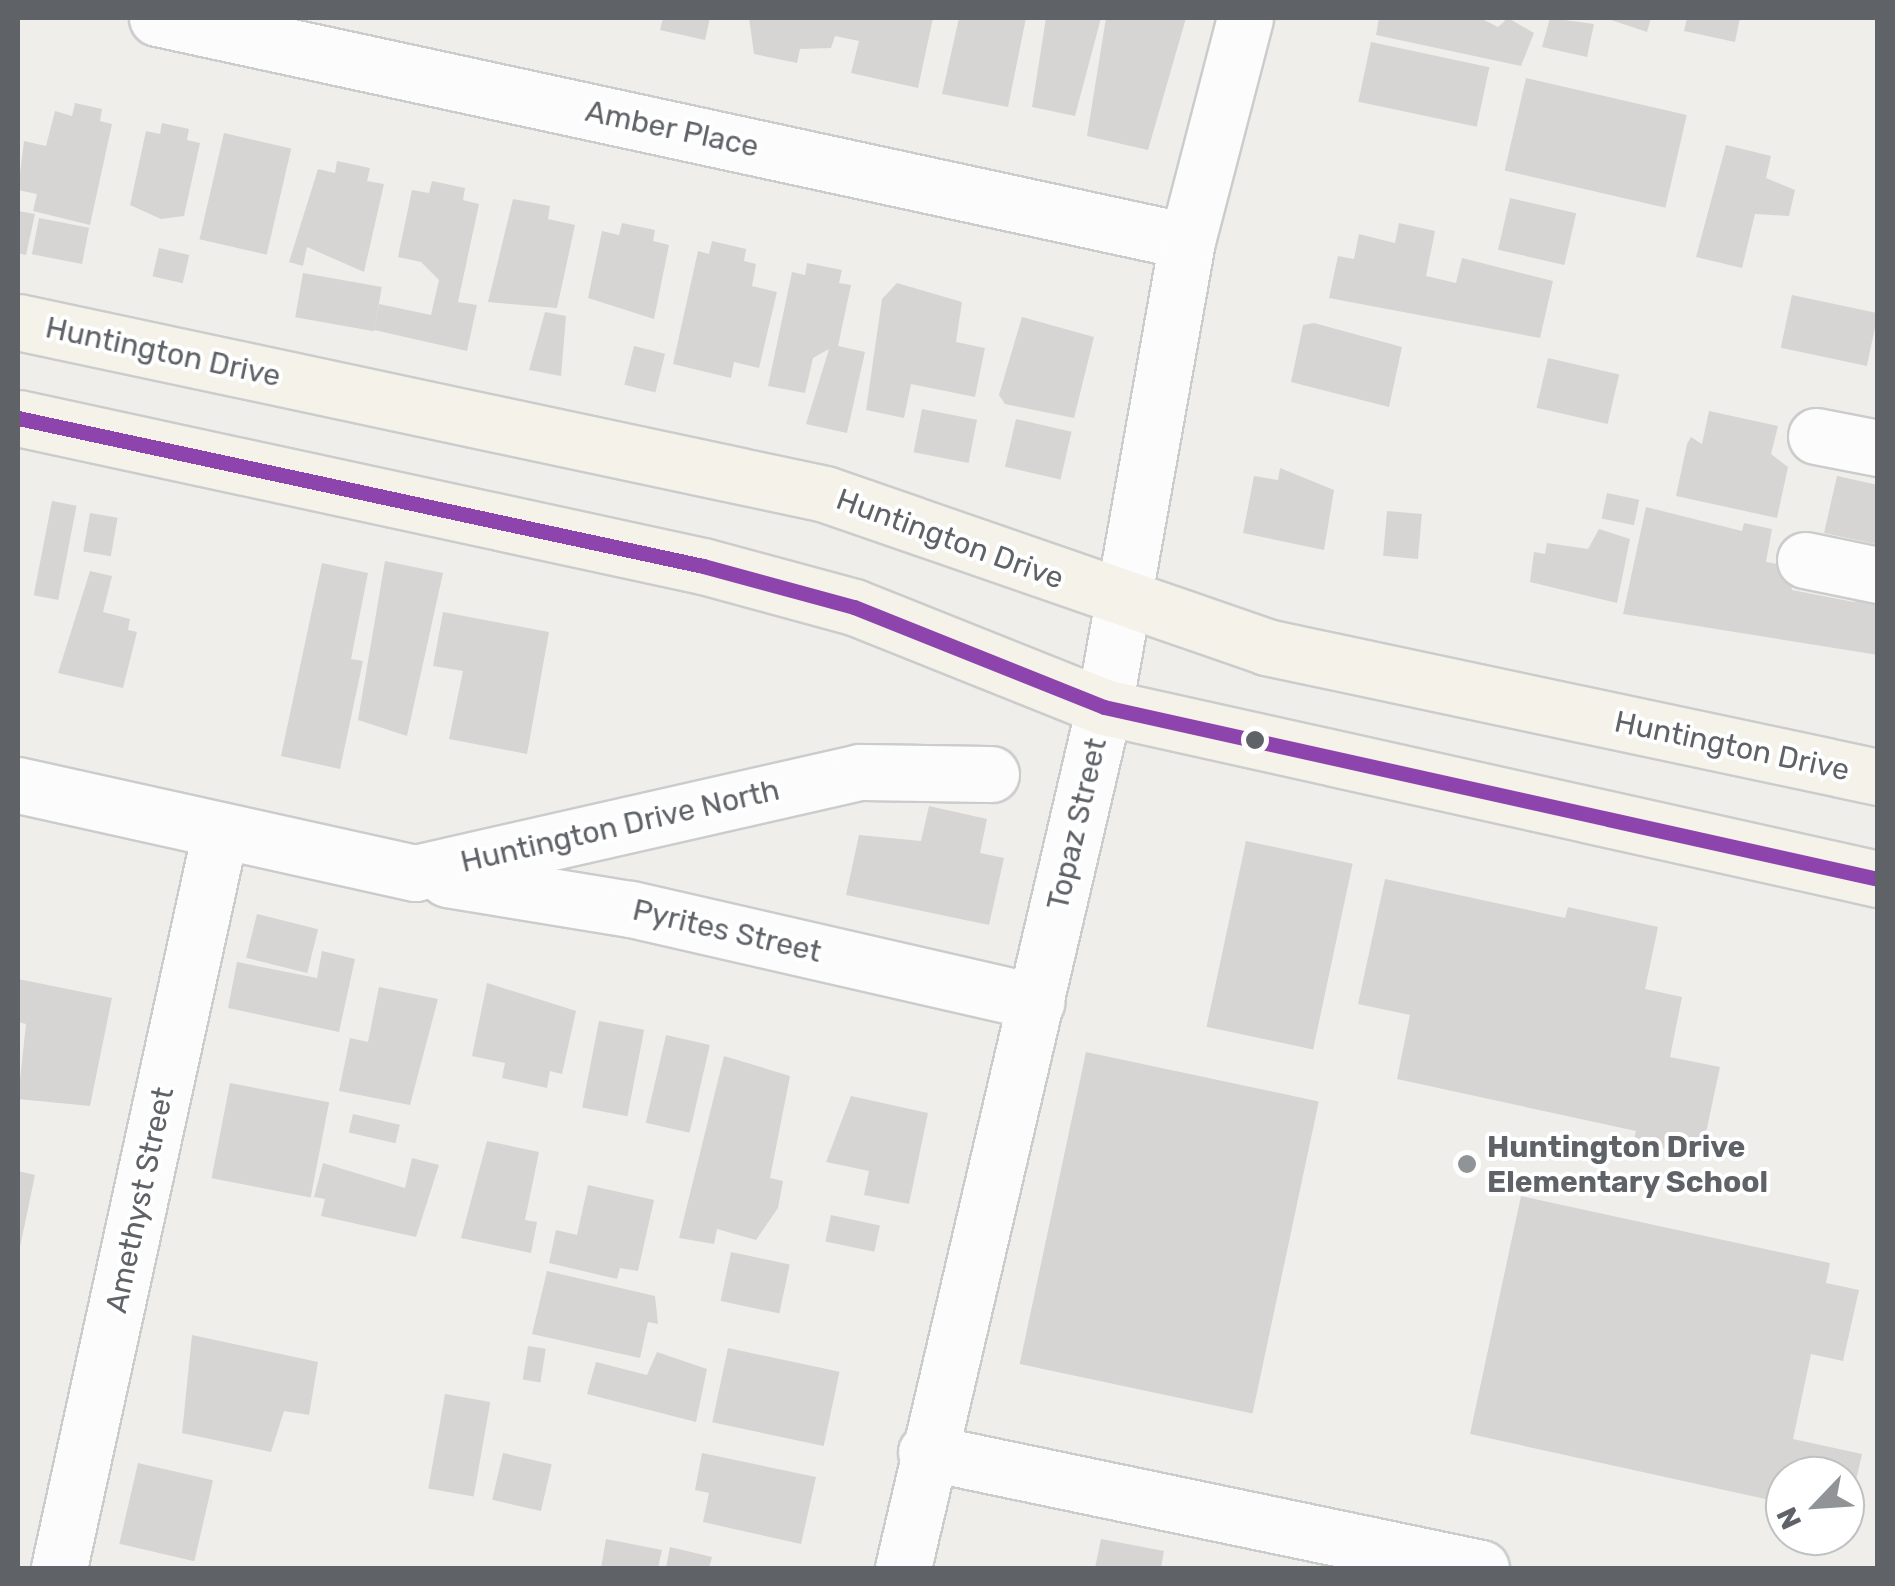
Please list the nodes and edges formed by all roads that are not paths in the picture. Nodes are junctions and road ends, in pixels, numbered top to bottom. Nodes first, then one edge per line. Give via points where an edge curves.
1 (157, 18) edge
2 (1244, 18) edge
3 (1187, 241) junction
4 (18, 322) edge
5 (18, 418) edge
6 (1816, 436) dead end
7 (1878, 448) edge
8 (1805, 560) dead end
9 (1878, 575) edge
10 (1122, 601) junction
11 (1104, 707) junction
12 (990, 774) dead end
13 (1878, 777) edge
14 (18, 786) edge
15 (220, 832) junction
16 (415, 873) junction
17 (1878, 879) edge
18 (1036, 1002) junction
19 (926, 1452) junction
20 (59, 1568) edge
21 (903, 1568) edge
22 (1481, 1568) edge

1 - 3 street, Amber Place
2 - 3 street, Topaz Street
3 - 10 street, Topaz Street
4 - 10 main road, Huntington Drive via 825,494
5 - 11 main road via 704,566 854,607
6 - 7 street
8 - 9 street
10 - 11 street, Topaz Street
10 - 13 main road, Huntington Drive via 1266,647
11 - 17 main road
11 - 18 street, Topaz Street
12 - 16 street, Huntington Drive North via 860,772
14 - 15 street, Huntington Drive North
15 - 16 street, Huntington Drive North
15 - 20 street, Amethyst Street
16 - 18 street, Pyrites Street via 631,909
18 - 19 street, Topaz Street
19 - 21 street, Topaz Street
19 - 22 street

